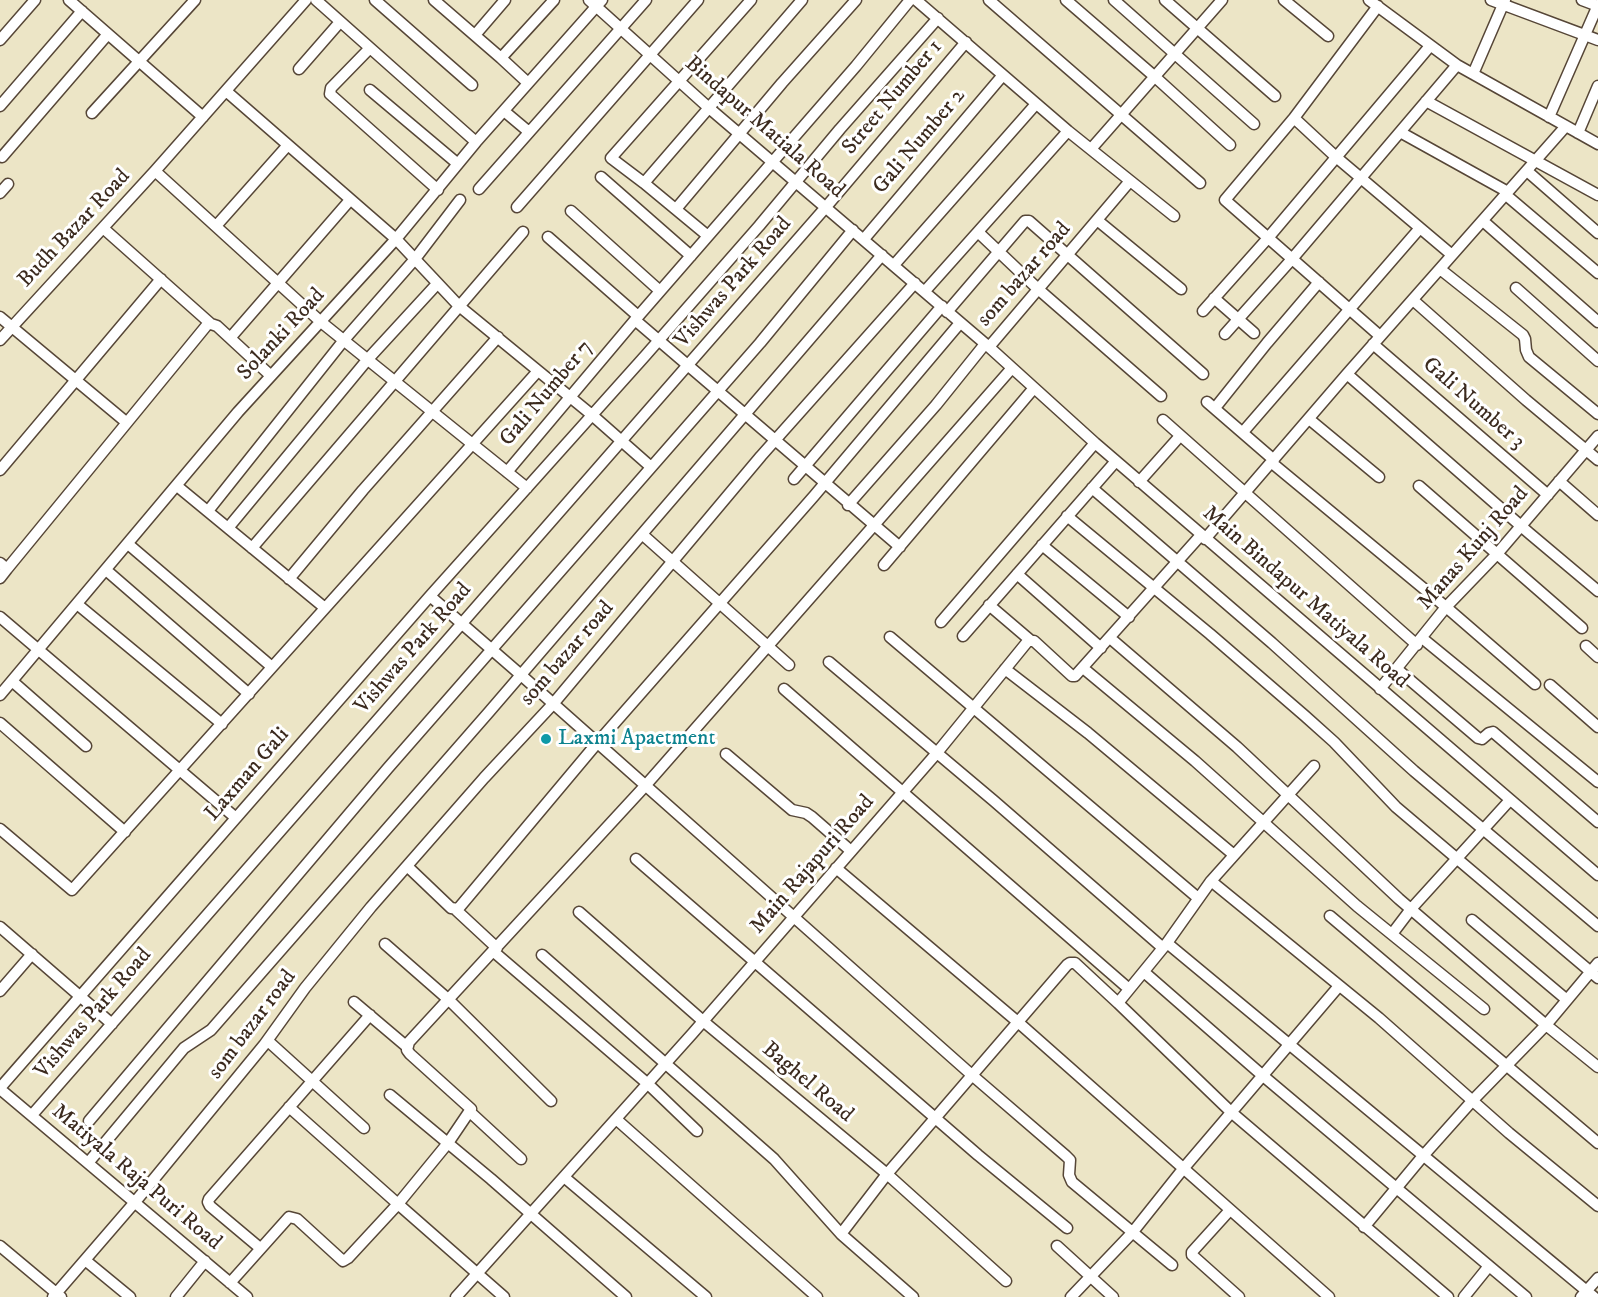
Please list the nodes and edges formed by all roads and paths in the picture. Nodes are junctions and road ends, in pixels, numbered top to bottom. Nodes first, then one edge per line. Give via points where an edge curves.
1 (35, 0) edge
2 (195, 0) edge
3 (306, 0) edge
4 (316, 0) edge
5 (375, 0) edge
6 (434, 0) edge
7 (453, 0) edge
8 (505, 0) edge
9 (554, 0) edge
10 (645, 0) edge
11 (698, 0) edge
12 (751, 0) edge
13 (802, 0) edge
14 (856, 0) edge
15 (910, 0) edge
16 (916, 0) edge
17 (989, 0) edge
18 (1066, 0) edge
19 (1114, 0) edge
20 (1165, 0) edge
21 (1222, 0) edge
22 (1284, 0) edge
23 (1491, 0) edge
24 (1582, 0) edge
25 (596, 2) edge
26 (1504, 2) edge
27 (1374, 3) edge
28 (76, 4) edge
29 (1598, 6) edge
30 (445, 9) junction
31 (938, 18) junction
32 (340, 22) junction
33 (621, 28) junction
34 (1197, 29) junction
35 (108, 34) junction
36 (475, 35) junction
37 (1584, 35) junction
38 (1328, 36) dead end
39 (0, 40) edge
40 (1598, 40) edge
41 (966, 42) junction
42 (1430, 46) junction
43 (370, 48) junction
44 (1175, 53) junction
45 (650, 55) junction
46 (501, 58) junction
47 (140, 61) junction
48 (1457, 65) junction
49 (299, 69) dead end
50 (1473, 74) junction
51 (1003, 75) junction
52 (1154, 76) junction
53 (679, 81) junction
54 (528, 83) junction
55 (472, 85) dead end
56 (1598, 86) edge
57 (370, 90) dead end
58 (226, 91) junction
59 (1275, 96) dead end
60 (1426, 101) junction
61 (1036, 104) junction
62 (0, 106) edge
63 (709, 108) junction
64 (504, 111) junction
65 (92, 113) dead end
66 (1122, 114) junction
67 (203, 117) junction
68 (1549, 117) junction
69 (1294, 118) junction
70 (1254, 124) dead end
71 (1566, 126) junction
72 (1068, 131) junction
73 (529, 132) junction
74 (1400, 132) junction
75 (1578, 133) junction
76 (739, 134) junction
77 (476, 142) junction
78 (1598, 144) edge
79 (288, 145) junction
80 (1230, 145) dead end
81 (1091, 149) junction
82 (2, 157) dead end
83 (1336, 157) junction
84 (1535, 161) junction
85 (773, 162) junction
86 (458, 164) junction
87 (155, 171) junction
88 (1527, 171) junction
89 (600, 177) dead end
90 (1361, 178) junction
91 (1130, 181) junction
92 (796, 182) junction
93 (644, 183) junction
94 (1200, 183) dead end
95 (8, 184) dead end
96 (438, 189) junction
97 (479, 189) dead end
98 (0, 193) edge
99 (1507, 194) junction
100 (1598, 195) edge
101 (350, 200) junction
102 (460, 200) dead end
103 (517, 207) dead end
104 (826, 207) junction
105 (676, 209) junction
106 (571, 211) dead end
107 (1174, 216) dead end
108 (1097, 220) junction
109 (1483, 221) junction
110 (216, 226) junction
111 (103, 228) junction
112 (1420, 228) junction
113 (853, 230) junction
114 (523, 232) dead end
115 (979, 232) junction
116 (1598, 233) edge
117 (708, 236) junction
118 (548, 237) dead end
119 (866, 237) junction
120 (396, 238) junction
121 (1268, 238) junction
122 (998, 252) junction
123 (882, 255) junction
124 (1068, 255) junction
125 (1452, 255) junction
126 (691, 256) junction
127 (415, 259) junction
128 (1292, 259) junction
129 (894, 265) junction
130 (1440, 269) junction
131 (1598, 273) edge
132 (161, 279) junction
133 (278, 282) junction
134 (1319, 282) junction
135 (915, 283) junction
136 (437, 284) junction
137 (1516, 288) dead end
138 (1038, 289) junction
139 (1181, 289) dead end
140 (660, 291) junction
141 (925, 291) junction
142 (1214, 297) junction
143 (1413, 300) junction
144 (459, 306) junction
145 (1349, 308) junction
146 (945, 309) junction
147 (1203, 311) dead end
148 (0, 317) edge
149 (637, 318) junction
150 (1239, 319) junction
151 (321, 322) junction
152 (1598, 322) edge
153 (960, 323) junction
154 (211, 324) junction
155 (12, 327) junction
156 (1254, 333) dead end
157 (1225, 334) dead end
158 (231, 337) junction
159 (498, 337) junction
160 (0, 340) edge
161 (344, 340) junction
162 (1377, 340) junction
163 (657, 341) junction
164 (987, 345) junction
165 (368, 359) junction
166 (1598, 361) edge
167 (687, 366) junction
168 (1012, 368) junction
169 (538, 371) junction
170 (1203, 374) dead end
171 (1347, 374) junction
172 (270, 375) junction
173 (394, 381) junction
174 (76, 382) junction
175 (1034, 388) junction
176 (717, 392) junction
177 (1161, 396) dead end
178 (571, 398) junction
179 (431, 411) junction
180 (1598, 414) edge
181 (592, 415) junction
182 (745, 415) junction
183 (1309, 418) junction
184 (1163, 420) dead end
185 (126, 422) junction
186 (1243, 432) junction
187 (1180, 436) junction
188 (1598, 436) edge
189 (622, 440) junction
190 (774, 441) junction
191 (1095, 443) junction
192 (472, 444) junction
193 (1586, 450) junction
194 (1598, 460) edge
195 (1116, 461) junction
196 (1273, 461) junction
197 (805, 466) junction
198 (651, 467) junction
199 (0, 470) edge
200 (507, 472) junction
201 (1379, 477) dead end
202 (794, 479) dead end
203 (1139, 482) junction
204 (1559, 482) junction
205 (825, 483) junction
206 (177, 486) junction
207 (1419, 486) dead end
208 (527, 488) junction
209 (1092, 488) junction
210 (1245, 494) junction
211 (1548, 495) junction
212 (848, 505) junction
213 (208, 511) junction
214 (1598, 515) edge
215 (1067, 516) junction
216 (873, 525) junction
217 (1521, 526) junction
218 (228, 528) junction
219 (643, 536) junction
220 (1203, 537) junction
221 (128, 544) junction
222 (1042, 545) junction
223 (900, 547) junction
224 (252, 548) junction
225 (1497, 554) junction
226 (672, 562) junction
227 (1177, 562) junction
228 (884, 565) dead end
229 (2, 570) edge
230 (106, 570) junction
231 (1017, 574) junction
232 (290, 579) junction
233 (1154, 588) junction
234 (1598, 591) edge
235 (430, 596) junction
236 (77, 604) junction
237 (720, 604) junction
238 (989, 605) junction
239 (1446, 607) junction
240 (325, 608) junction
241 (1129, 616) junction
242 (0, 617) edge
243 (941, 622) dead end
244 (462, 624) junction
245 (1582, 628) dead end
246 (963, 636) dead end
247 (890, 637) dead end
248 (1110, 638) junction
249 (1030, 640) junction
250 (1420, 642) junction
251 (767, 646) junction
252 (1586, 646) dead end
253 (1101, 648) junction
254 (38, 650) junction
255 (492, 650) junction
256 (1598, 657) edge
257 (829, 662) dead end
258 (789, 665) dead end
259 (272, 667) junction
260 (1083, 668) junction
261 (1005, 669) junction
262 (1398, 669) junction
263 (521, 675) junction
264 (12, 681) junction
265 (1536, 684) dead end
266 (1550, 685) dead end
267 (784, 688) dead end
268 (1380, 689) junction
269 (249, 694) junction
270 (0, 695) edge
271 (553, 704) junction
272 (973, 707) junction
273 (0, 723) edge
274 (222, 724) junction
275 (1598, 727) edge
276 (598, 742) junction
277 (86, 746) dead end
278 (726, 754) dead end
279 (936, 754) junction
280 (1314, 766) dead end
281 (179, 772) junction
282 (1598, 782) edge
283 (645, 786) junction
284 (902, 792) junction
285 (1288, 793) junction
286 (1510, 800) junction
287 (236, 818) junction
288 (1264, 821) junction
289 (1598, 822) edge
290 (0, 828) edge
291 (1484, 828) junction
292 (125, 832) junction
293 (851, 851) junction
294 (1234, 855) junction
295 (1457, 858) junction
296 (636, 859) dead end
297 (407, 866) junction
298 (836, 868) junction
299 (1598, 875) edge
300 (1211, 881) junction
301 (1198, 898) junction
302 (455, 909) junction
303 (1411, 909) junction
304 (579, 912) dead end
305 (1330, 916) dead end
306 (794, 917) junction
307 (1472, 920) dead end
308 (1598, 926) edge
309 (0, 927) edge
310 (1392, 934) junction
311 (385, 944) dead end
312 (1165, 945) junction
313 (495, 950) junction
314 (32, 954) junction
315 (542, 955) dead end
316 (755, 961) junction
317 (1598, 963) edge
318 (1144, 972) junction
319 (1594, 975) edge
320 (1340, 986) junction
321 (1129, 989) junction
322 (0, 991) edge
323 (80, 996) junction
324 (449, 1000) junction
325 (1567, 1000) junction
326 (354, 1002) dead end
327 (1118, 1003) junction
328 (1485, 1009) dead end
329 (370, 1016) junction
330 (703, 1021) junction
331 (1018, 1023) junction
332 (112, 1024) junction
333 (1546, 1025) junction
334 (268, 1041) junction
335 (1290, 1043) junction
336 (406, 1046) junction
337 (666, 1062) junction
338 (1507, 1065) junction
339 (1598, 1067) edge
340 (1262, 1075) junction
341 (972, 1076) junction
342 (312, 1081) junction
343 (648, 1084) junction
344 (0, 1088) edge
345 (390, 1095) dead end
346 (1473, 1100) junction
347 (551, 1101) dead end
348 (290, 1107) junction
349 (470, 1112) junction
350 (1231, 1112) junction
351 (32, 1115) junction
352 (936, 1118) junction
353 (616, 1119) junction
354 (89, 1120) dead end
355 (364, 1128) dead end
356 (697, 1131) dead end
357 (448, 1143) junction
358 (1598, 1143) edge
359 (1423, 1155) junction
360 (521, 1159) dead end
361 (88, 1163) junction
362 (1183, 1168) junction
363 (887, 1174) junction
364 (564, 1177) junction
365 (1396, 1188) junction
366 (135, 1202) junction
367 (398, 1203) junction
368 (1598, 1206) edge
369 (1230, 1210) junction
370 (531, 1214) junction
371 (1364, 1227) junction
372 (1067, 1228) dead end
373 (1132, 1233) junction
374 (841, 1234) junction
375 (0, 1246) edge
376 (1057, 1246) dead end
377 (260, 1248) junction
378 (85, 1260) junction
379 (205, 1262) junction
380 (1172, 1265) dead end
381 (1489, 1266) junction
382 (477, 1274) junction
383 (1090, 1276) junction
384 (1598, 1278) edge
385 (1006, 1281) dead end
386 (230, 1283) junction
387 (1324, 1295) edge
388 (1587, 1295) edge
389 (57, 1296) edge
390 (130, 1297) edge
391 (176, 1297) edge
392 (247, 1297) edge
393 (456, 1297) edge
394 (504, 1297) edge
395 (626, 1297) edge
396 (705, 1297) edge
397 (817, 1297) edge
398 (913, 1297) edge
399 (1071, 1297) edge
400 (1113, 1297) edge
401 (1239, 1297) edge
402 (1448, 1297) edge
403 (1464, 1297) edge
404 (1526, 1297) edge

1 - 39 street
2 - 47 street
3 - 58 street, Budh Bazar Road
4 - 32 street
5 - 55 street
6 - 30 street
7 - 30 street
8 - 36 street
9 - 46 street
10 - 33 street
11 - 45 street
12 - 53 street
13 - 63 street
14 - 76 street
15 - 85 street, Gali Number 7
16 - 31 street
17 - 66 street
18 - 52 street
19 - 44 street
20 - 34 street
21 - 34 street
22 - 38 street
23 - 26 street
24 - 29 street
25 - 33 street, Bindapur Matiala Road
25 - 54 street, Solanki Road
26 - 37 street
26 - 50 street
27 - 42 street
27 - 69 street
28 - 35 street
28 - 62 street
29 - 37 street
30 - 36 street
31 - 41 street
31 - 92 street, Laxman Gali
32 - 43 street
32 - 49 street
33 - 45 street, Bindapur Matiala Road
33 - 73 street
34 - 44 street
34 - 59 street
35 - 47 street
35 - 82 street
36 - 46 street
37 - 40 street
37 - 68 street
41 - 51 street
41 - 104 street, Street Number 1
42 - 48 street
42 - 83 street
43 - 77 street
43 - 96 street via 331,88 330,94
44 - 52 street
44 - 70 street
45 - 53 street, Bindapur Matiala Road
45 - 103 street
46 - 54 street
47 - 65 street
47 - 67 street
48 - 50 street
48 - 60 street
50 - 68 street
51 - 61 street
51 - 119 street, Gali Number 2
52 - 66 street
52 - 80 street
53 - 63 street, Bindapur Matiala Road
53 - 93 street via 610,158
54 - 64 street, Solanki Road
56 - 75 street
57 - 86 street
58 - 67 street, Budh Bazar Road
58 - 79 street
60 - 74 street
60 - 84 street
61 - 72 street
61 - 129 street
63 - 76 street, Bindapur Matiala Road
63 - 93 street
64 - 73 street
64 - 77 street, Solanki Road
66 - 81 street
66 - 94 street
67 - 87 street, Budh Bazar Road
68 - 71 street
69 - 83 street
69 - 121 street, Gali Number 3 via 1225,200
71 - 75 street
71 - 84 street
72 - 81 street
72 - 115 street
73 - 97 street
74 - 90 street
74 - 99 street
75 - 78 street
76 - 85 street, Bindapur Matiala Road
76 - 105 street
77 - 86 street, Solanki Road
79 - 101 street
79 - 110 street
81 - 91 street
83 - 90 street
83 - 121 street
84 - 88 street
84 - 100 street
85 - 92 street, Bindapur Matiala Road
85 - 117 street, Gali Number 7
86 - 96 street, Solanki Road
87 - 110 street, Gali Number 7
87 - 111 street, Budh Bazar Road
88 - 99 street
88 - 116 street
89 - 126 street
90 - 112 street
90 - 128 street
91 - 107 street
91 - 108 street, som bazar road
92 - 104 street, Bindapur Matiala Road
92 - 163 street, Laxman Gali
93 - 105 street
95 - 98 street
96 - 120 street, Solanki Road
99 - 109 street
99 - 131 street
101 - 120 street
101 - 133 street
102 - 127 street
104 - 113 street, Bindapur Matiala Road
104 - 167 street, Vishwas Park Road
105 - 117 street
106 - 140 street
108 - 124 street, som bazar road
108 - 139 street
109 - 125 street
109 - 152 street
110 - 133 street, Gali Number 7
111 - 132 street
111 - 155 street, Budh Bazar Road
112 - 125 street
112 - 145 street
113 - 119 street, Bindapur Matiala Road
113 - 176 street
114 - 144 street
115 - 122 street
115 - 141 street
117 - 126 street, Gali Number 7
118 - 149 street
119 - 123 street, Bindapur Matiala Road
120 - 127 street
120 - 151 street, Solanki Road
121 - 128 street, Gali Number 3
121 - 142 street
122 - 124 street via 1027,220
122 - 138 street
122 - 146 street
123 - 129 street, Bindapur Matiala Road
123 - 182 street
124 - 138 street, som bazar road
124 - 170 street
125 - 130 street
126 - 140 street, Gali Number 7
127 - 136 street
127 - 161 street
128 - 134 street, Gali Number 3
128 - 150 street
129 - 135 street, Bindapur Matiala Road
130 - 143 street
130 - 180 street via 1523,335 1530,357
132 - 154 street
132 - 174 street
133 - 151 street, Gali Number 7
133 - 158 street
134 - 145 street, Gali Number 3
134 - 186 street via 1211,405
135 - 141 street, som bazar road
135 - 190 street, som bazar road
136 - 144 street
136 - 165 street
137 - 166 street
138 - 164 street, som bazar road
138 - 177 street
140 - 149 street, Gali Number 7
141 - 146 street, som bazar road
142 - 147 street
142 - 150 street
143 - 162 street
143 - 193 street
144 - 159 street
144 - 173 street
145 - 162 street, Gali Number 3
145 - 186 street
146 - 153 street, som bazar road
146 - 197 street
148 - 155 street
149 - 163 street
149 - 178 street, Gali Number 7
150 - 156 street
150 - 157 street
151 - 161 street, Gali Number 7
151 - 172 street, Solanki Road
153 - 164 street, som bazar road
153 - 205 street
154 - 158 street
154 - 185 street
155 - 160 street, Budh Bazar Road
155 - 174 street
158 - 172 street
159 - 169 street
159 - 179 street
161 - 165 street, Gali Number 7
161 - 213 street
162 - 171 street
162 - 211 street, Gali Number 3
163 - 167 street
163 - 181 street, Laxman Gali
164 - 168 street, Main Bindapur Matiyala Road
164 - 212 street
165 - 173 street, Gali Number 7
165 - 218 street
167 - 176 street
167 - 189 street, Vishwas Park Road
168 - 175 street, Main Bindapur Matiyala Road
168 - 216 street
169 - 178 street
169 - 192 street
171 - 183 street
171 - 217 street
172 - 206 street, Solanki Road
173 - 179 street, Gali Number 7
173 - 224 street
174 - 185 street
174 - 199 street
175 - 191 street, Main Bindapur Matiyala Road
175 - 223 street
176 - 182 street
176 - 198 street
178 - 181 street
178 - 200 street, Gali Number 7
179 - 192 street, Gali Number 7
179 - 232 street
181 - 189 street
181 - 208 street, Laxman Gali
182 - 190 street
182 - 219 street
183 - 196 street
183 - 201 street
184 - 187 street
185 - 229 street
186 - 196 street
187 - 203 street
187 - 210 street
188 - 193 street, Manas Kunj Road
189 - 198 street
189 - 244 street, Vishwas Park Road
190 - 197 street
190 - 226 street, som bazar road
191 - 195 street, Main Bindapur Matiyala Road
191 - 243 street
192 - 200 street, Gali Number 7
192 - 240 street
193 - 194 street
193 - 204 street, Manas Kunj Road
195 - 203 street, Main Bindapur Matiyala Road
195 - 209 street
196 - 210 street
196 - 239 street
197 - 202 street
197 - 205 street
198 - 255 street
200 - 208 street
203 - 220 street, Main Bindapur Matiyala Road
204 - 211 street, Manas Kunj Road
204 - 214 street
205 - 212 street
205 - 237 street
206 - 213 street
206 - 221 street, Solanki Road
207 - 225 street
208 - 235 street, Laxman Gali
209 - 215 street
209 - 227 street
210 - 220 street
210 - 250 street
211 - 217 street, Manas Kunj Road
212 - 216 street
213 - 218 street
215 - 222 street
215 - 233 street
216 - 223 street
216 - 251 street
217 - 225 street, Manas Kunj Road
217 - 234 street
218 - 224 street
219 - 226 street
219 - 263 street
220 - 227 street
220 - 268 street, Main Bindapur Matiyala Road
221 - 230 street, Solanki Road
221 - 259 street
222 - 231 street
222 - 241 street
223 - 228 street
224 - 232 street
225 - 239 street, Manas Kunj Road
225 - 245 street
226 - 237 street
226 - 271 street, som bazar road
227 - 233 street
227 - 291 street
230 - 236 street, Solanki Road
230 - 269 street
231 - 238 street
231 - 253 street
232 - 240 street
233 - 241 street
233 - 295 street via 1305,716 1396,807
235 - 244 street
235 - 287 street, Laxman Gali
236 - 254 street, Solanki Road
236 - 274 street
237 - 251 street
237 - 276 street
238 - 246 street
238 - 249 street
239 - 250 street, Manas Kunj Road
239 - 265 street
240 - 259 street
241 - 248 street
242 - 254 street
244 - 255 street
244 - 332 street, Vishwas Park Road
247 - 272 street
248 - 253 street
248 - 285 street
249 - 260 street via 1072,676
249 - 261 street, Main Rajapuri Road
250 - 262 street, Manas Kunj Road
250 - 282 street
251 - 258 street
251 - 283 street
252 - 256 street
253 - 260 street
254 - 264 street, Solanki Road
254 - 281 street
255 - 263 street
255 - 354 street
257 - 279 street
259 - 269 street
260 - 288 street
261 - 272 street, Main Rajapuri Road
261 - 294 street
262 - 268 street, Manas Kunj Road
262 - 289 street via 1478,738 1493,732
263 - 271 street
263 - 361 street via 211,1029 184,1048
264 - 270 street, Solanki Road
264 - 277 street
266 - 275 street
267 - 284 street
268 - 286 street, Main Bindapur Matiyala Road
269 - 274 street
271 - 276 street
271 - 297 street, som bazar road
272 - 279 street, Main Rajapuri Road
272 - 301 street
273 - 292 street
274 - 281 street
276 - 283 street
276 - 302 street
278 - 293 street via 792,810 806,813
279 - 284 street, Main Rajapuri Road
279 - 312 street
280 - 285 street
281 - 287 street
281 - 292 street
283 - 306 street
283 - 313 street
284 - 293 street, Main Rajapuri Road
284 - 321 street
285 - 288 street
285 - 303 street
286 - 291 street
286 - 299 street, Main Bindapur Matiyala Road
287 - 323 street, Laxman Gali
288 - 294 street
288 - 310 street
290 - 292 street via 72,890
291 - 295 street
291 - 308 street
293 - 298 street, Main Rajapuri Road
294 - 300 street
295 - 303 street
295 - 319 street
296 - 316 street
297 - 302 street
297 - 334 street, som bazar road via 305,988
298 - 306 street, Main Rajapuri Road
298 - 331 street
300 - 301 street
300 - 320 street
301 - 312 street
302 - 313 street
303 - 310 street
303 - 333 street
304 - 330 street, Baghel Road
305 - 338 street
306 - 316 street, Main Rajapuri Road
306 - 341 street
307 - 325 street
309 - 314 street
310 - 328 street
311 - 324 street
312 - 318 street
312 - 335 street
313 - 324 street
313 - 343 street
314 - 322 street
314 - 323 street
315 - 337 street
316 - 330 street, Main Rajapuri Road
316 - 352 street
317 - 319 street
318 - 321 street
318 - 340 street
319 - 325 street
320 - 335 street
320 - 346 street
321 - 327 street
323 - 332 street
323 - 344 street, Laxman Gali
324 - 336 street
324 - 347 street
325 - 333 street
326 - 329 street
327 - 331 street via 1073,962
327 - 350 street
329 - 336 street
329 - 342 street
330 - 337 street, Main Rajapuri Road
330 - 363 street, Baghel Road
331 - 341 street
331 - 362 street
332 - 351 street, Vishwas Park Road
333 - 338 street
333 - 339 street
334 - 342 street
334 - 366 street, som bazar road
335 - 340 street
335 - 359 street
336 - 349 street via 410,1054 470,1106
337 - 343 street, Main Rajapuri Road
337 - 374 street via 774,1159
338 - 346 street
338 - 358 street
340 - 350 street
340 - 365 street
341 - 352 street
341 - 373 street via 1068,1158 1072,1182
342 - 348 street
342 - 355 street
343 - 353 street, Main Rajapuri Road
343 - 356 street
344 - 351 street, Matiyala Raja Puri Road
345 - 357 street
346 - 359 street
346 - 368 street
348 - 367 street
348 - 377 street via 208,1203
349 - 357 street
349 - 360 street
350 - 362 street
350 - 371 street
351 - 361 street, Matiyala Raja Puri Road
352 - 363 street
352 - 372 street
353 - 364 street, Main Rajapuri Road
353 - 397 street
357 - 367 street
357 - 370 street
359 - 365 street
359 - 388 street
361 - 366 street, Matiyala Raja Puri Road
362 - 369 street
362 - 373 street
363 - 374 street
363 - 385 street, Baghel Road
364 - 370 street, Main Rajapuri Road
364 - 396 street
365 - 371 street
365 - 381 street
366 - 378 street, som bazar road
366 - 379 street, Matiyala Raja Puri Road
367 - 377 street via 346,1260 341,1260 292,1217
367 - 382 street
369 - 387 street
369 - 401 street via 1192,1255
370 - 382 street, Main Rajapuri Road
370 - 395 street
371 - 402 street
373 - 380 street
373 - 383 street
374 - 398 street
375 - 389 street
376 - 383 street
377 - 386 street
378 - 389 street, som bazar road
378 - 390 street
379 - 386 street, Matiyala Raja Puri Road
379 - 391 street
381 - 403 street
381 - 404 street
382 - 393 street, Main Rajapuri Road
382 - 394 street
383 - 399 street
383 - 400 street
384 - 388 street
386 - 392 street, Matiyala Raja Puri Road

